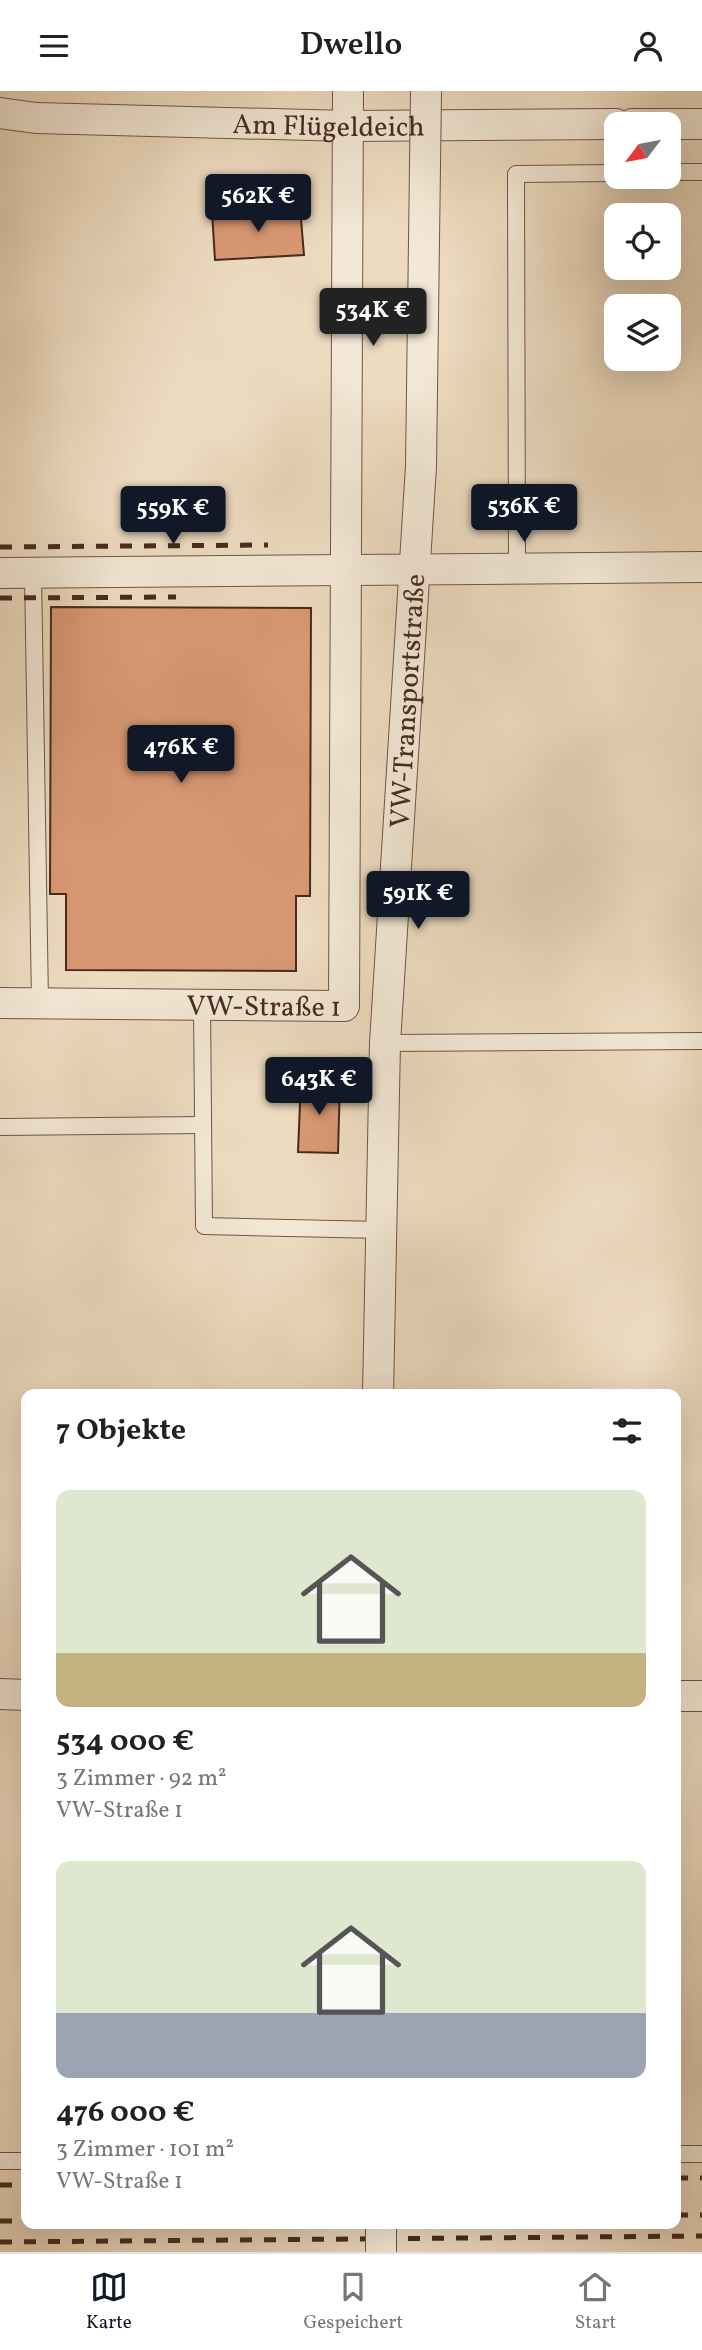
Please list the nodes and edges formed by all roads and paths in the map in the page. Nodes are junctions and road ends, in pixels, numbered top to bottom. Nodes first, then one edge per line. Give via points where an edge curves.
1 (348, 91) edge
2 (426, 91) edge
3 (0, 113) edge
4 (604, 124) edge
5 (681, 124) edge
6 (702, 124) edge
7 (348, 126) junction
8 (681, 172) edge
9 (702, 172) edge
10 (604, 173) edge
11 (702, 567) edge
12 (346, 570) junction
13 (517, 570) junction
14 (415, 571) junction
15 (0, 573) edge
16 (33, 573) junction
17 (0, 1003) edge
18 (40, 1003) junction
19 (202, 1005) junction
20 (702, 1041) edge
21 (385, 1043) junction
22 (203, 1125) junction
23 (0, 1127) edge
24 (381, 1230) junction
25 (378, 1389) edge
26 (0, 1695) edge
27 (21, 1695) edge
28 (681, 1696) edge
29 (702, 1696) edge
30 (681, 2154) edge
31 (702, 2154) edge
32 (0, 2161) edge
33 (21, 2161) edge
34 (381, 2229) edge
35 (381, 2252) edge

1 - 7 street, VW-Straße 1
2 - 14 street, VW-Transportstraße, bridge via 421,466
3 - 7 street, Am Flügeldeich via 36,118
4 - 7 street, Am Flügeldeich
5 - 6 street
7 - 12 street, VW-Straße 1
8 - 9 lane
10 - 13 lane via 516,174
11 - 13 street
12 - 14 street
12 - 16 street
12 - 19 street, VW-Straße 1 via 344,1006
13 - 14 street
14 - 21 street, VW-Transportstraße
15 - 16 street
16 - 18 lane
17 - 18 street, VW-Straße 1
18 - 19 street, VW-Straße 1
19 - 22 lane
20 - 21 lane
21 - 24 street, VW-Transportstraße
22 - 23 lane
22 - 24 lane via 204,1226
24 - 25 street, VW-Transportstraße
26 - 27 street
28 - 29 street
30 - 31 lane
32 - 33 lane
34 - 35 street, bridge

